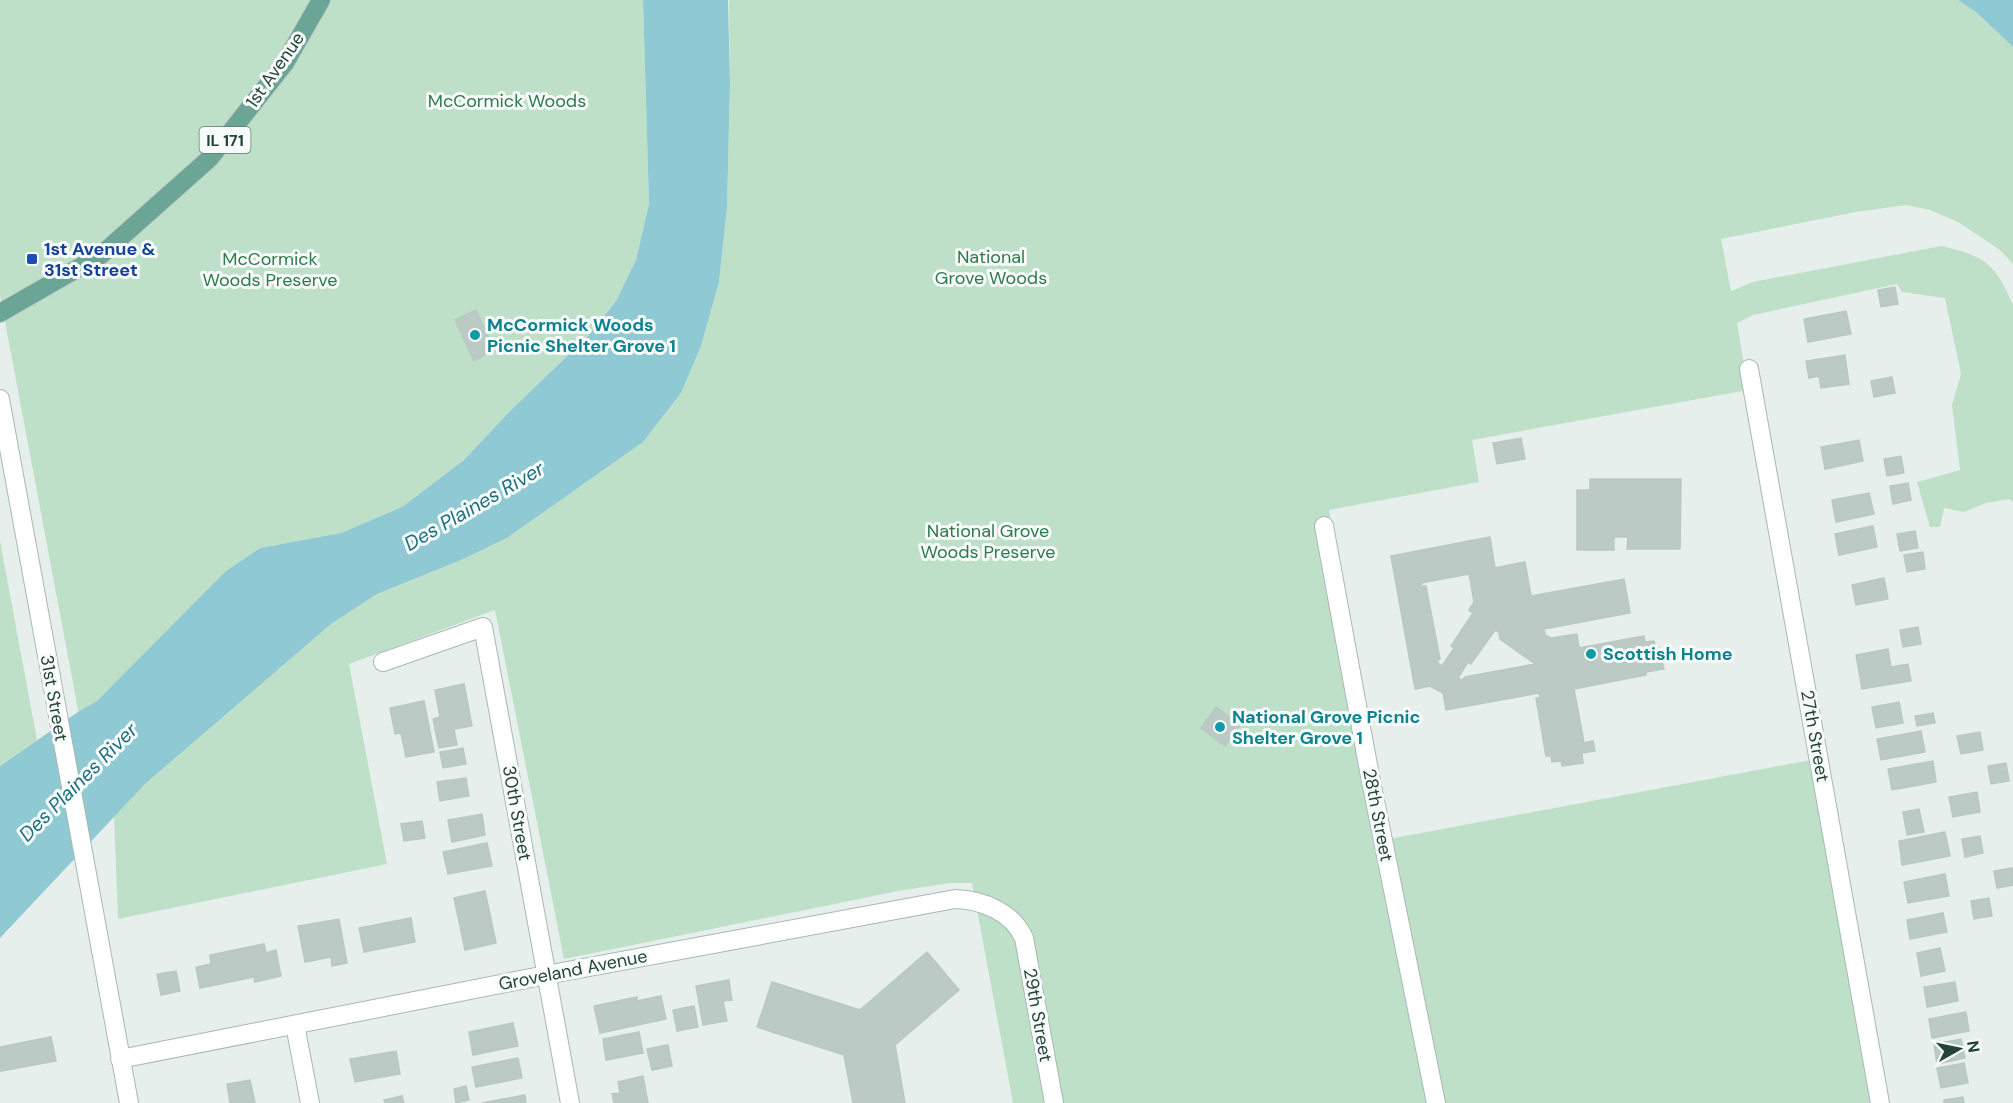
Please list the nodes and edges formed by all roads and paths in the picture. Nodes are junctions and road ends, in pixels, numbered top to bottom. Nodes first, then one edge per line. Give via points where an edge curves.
1 (321, 0) edge
2 (0, 313) edge
3 (1749, 369) dead end
4 (0, 399) edge
5 (1324, 525) dead end
6 (383, 662) dead end
7 (1019, 928) joint
8 (546, 975) junction
9 (295, 1025) junction
10 (120, 1059) junction
11 (129, 1103) edge
12 (310, 1103) edge
13 (570, 1103) edge
14 (1054, 1103) edge
15 (1436, 1103) edge
16 (1880, 1103) edge

1 - 2 main road, 1st Avenue / IL 171 via 285,63 210,158 101,255
3 - 16 street, 27th Street
4 - 10 street, 31st Street
5 - 15 street, 28th Street
6 - 8 street, 30th Street via 483,627
7 - 8 street, Groveland Avenue via 992,907 955,899
7 - 14 street, 29th Street via 1027,949
8 - 9 street, Groveland Avenue
8 - 13 street, 30th Street
9 - 10 street, Groveland Avenue
9 - 12 street
10 - 11 street, 31st Street

